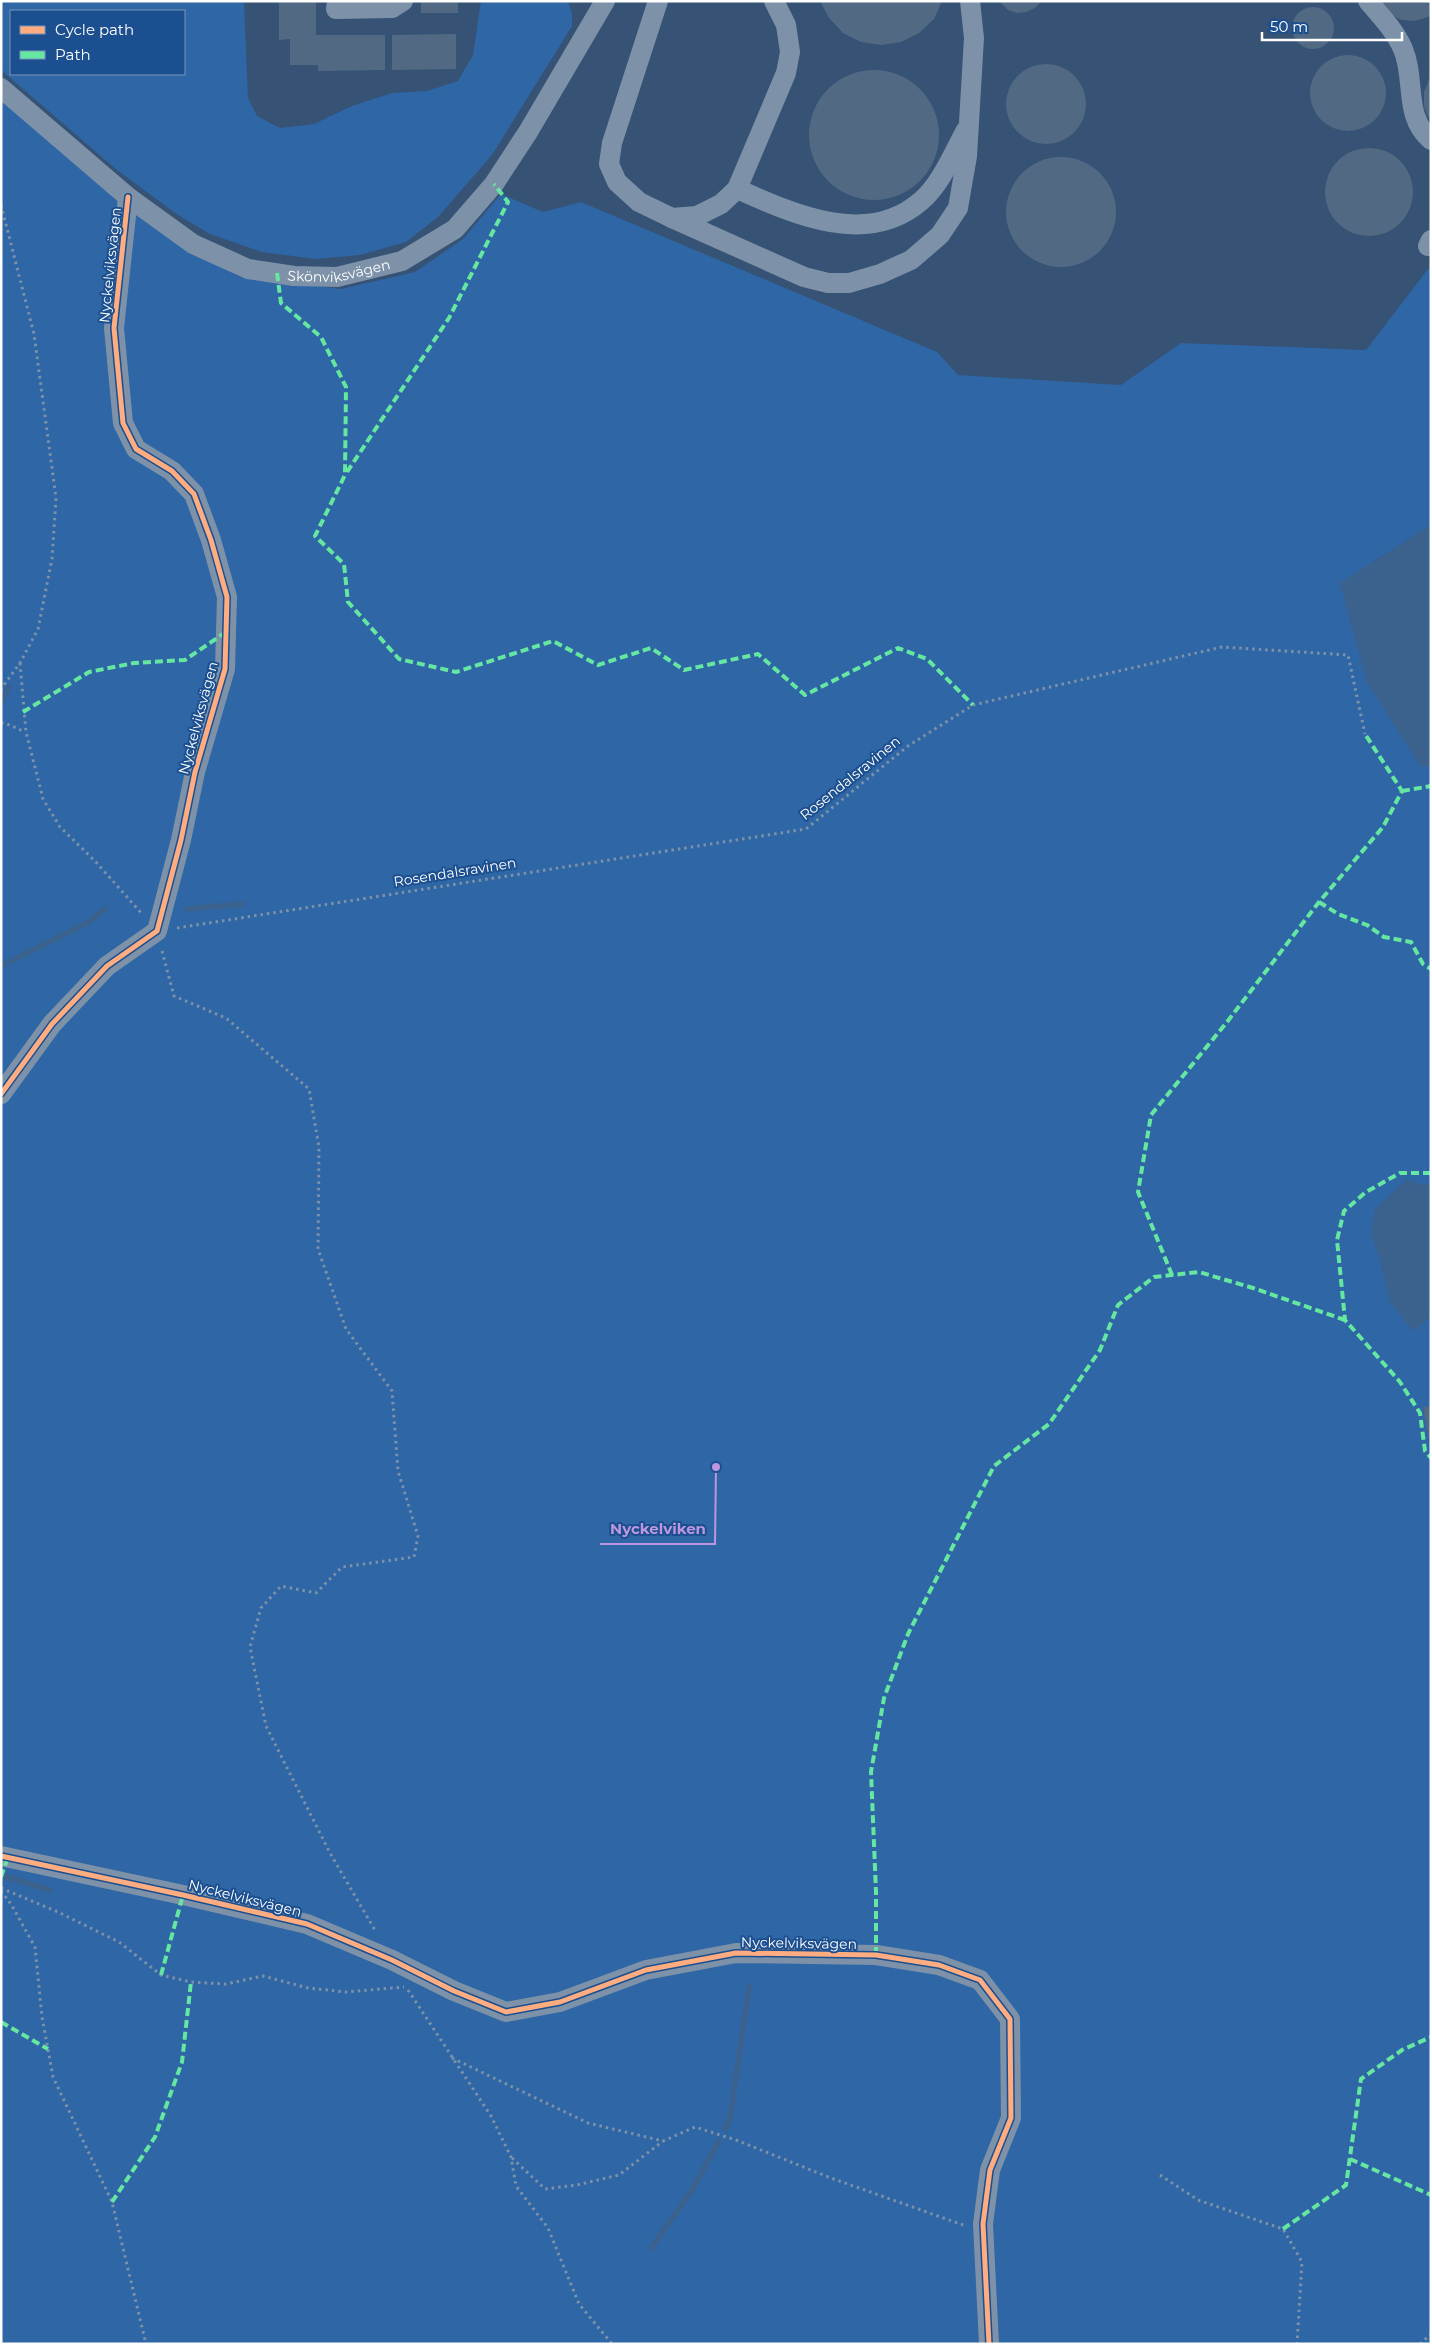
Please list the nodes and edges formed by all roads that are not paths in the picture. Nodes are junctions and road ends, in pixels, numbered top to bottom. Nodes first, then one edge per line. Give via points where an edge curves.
1 (336, 1) edge
2 (403, 1) edge
3 (658, 1) edge
4 (774, 1) edge
5 (970, 1) edge
6 (1368, 1) edge
7 (597, 6) edge
8 (1, 88) edge
9 (969, 124) junction
10 (1431, 140) edge
11 (737, 189) junction
12 (128, 196) junction
13 (672, 218) junction
14 (1, 1094) edge
15 (1, 1856) edge
16 (989, 2344) edge

1 - 2 street via 336,9 392,8
3 - 13 street via 612,143 609,164 617,182 639,202
4 - 11 street via 786,25 789,59 772,109
5 - 9 street via 974,38
6 - 10 street via 1395,34 1403,50 1415,122
7 - 12 street, Skönviksvägen via 528,132 494,184 455,230 402,261 337,277 294,276 248,269 193,244
8 - 12 street, Skönviksvägen
9 - 11 street via 945,170 922,201 896,216 862,225 828,223
9 - 13 street via 958,208 940,235 910,260 880,274 849,283 828,283 804,277
11 - 13 street via 721,204 697,216
12 - 14 street, Nyckelviksvägen via 114,328 123,423 136,449 172,470 194,494 227,597 226,669 195,772 157,931 107,966 52,1024
15 - 16 street, Nyckelviksvägen via 307,1924 506,2012 560,2002 646,1970 736,1952 876,1955 939,1965 980,1980 1010,2019 1011,2118 990,2170 983,2232

